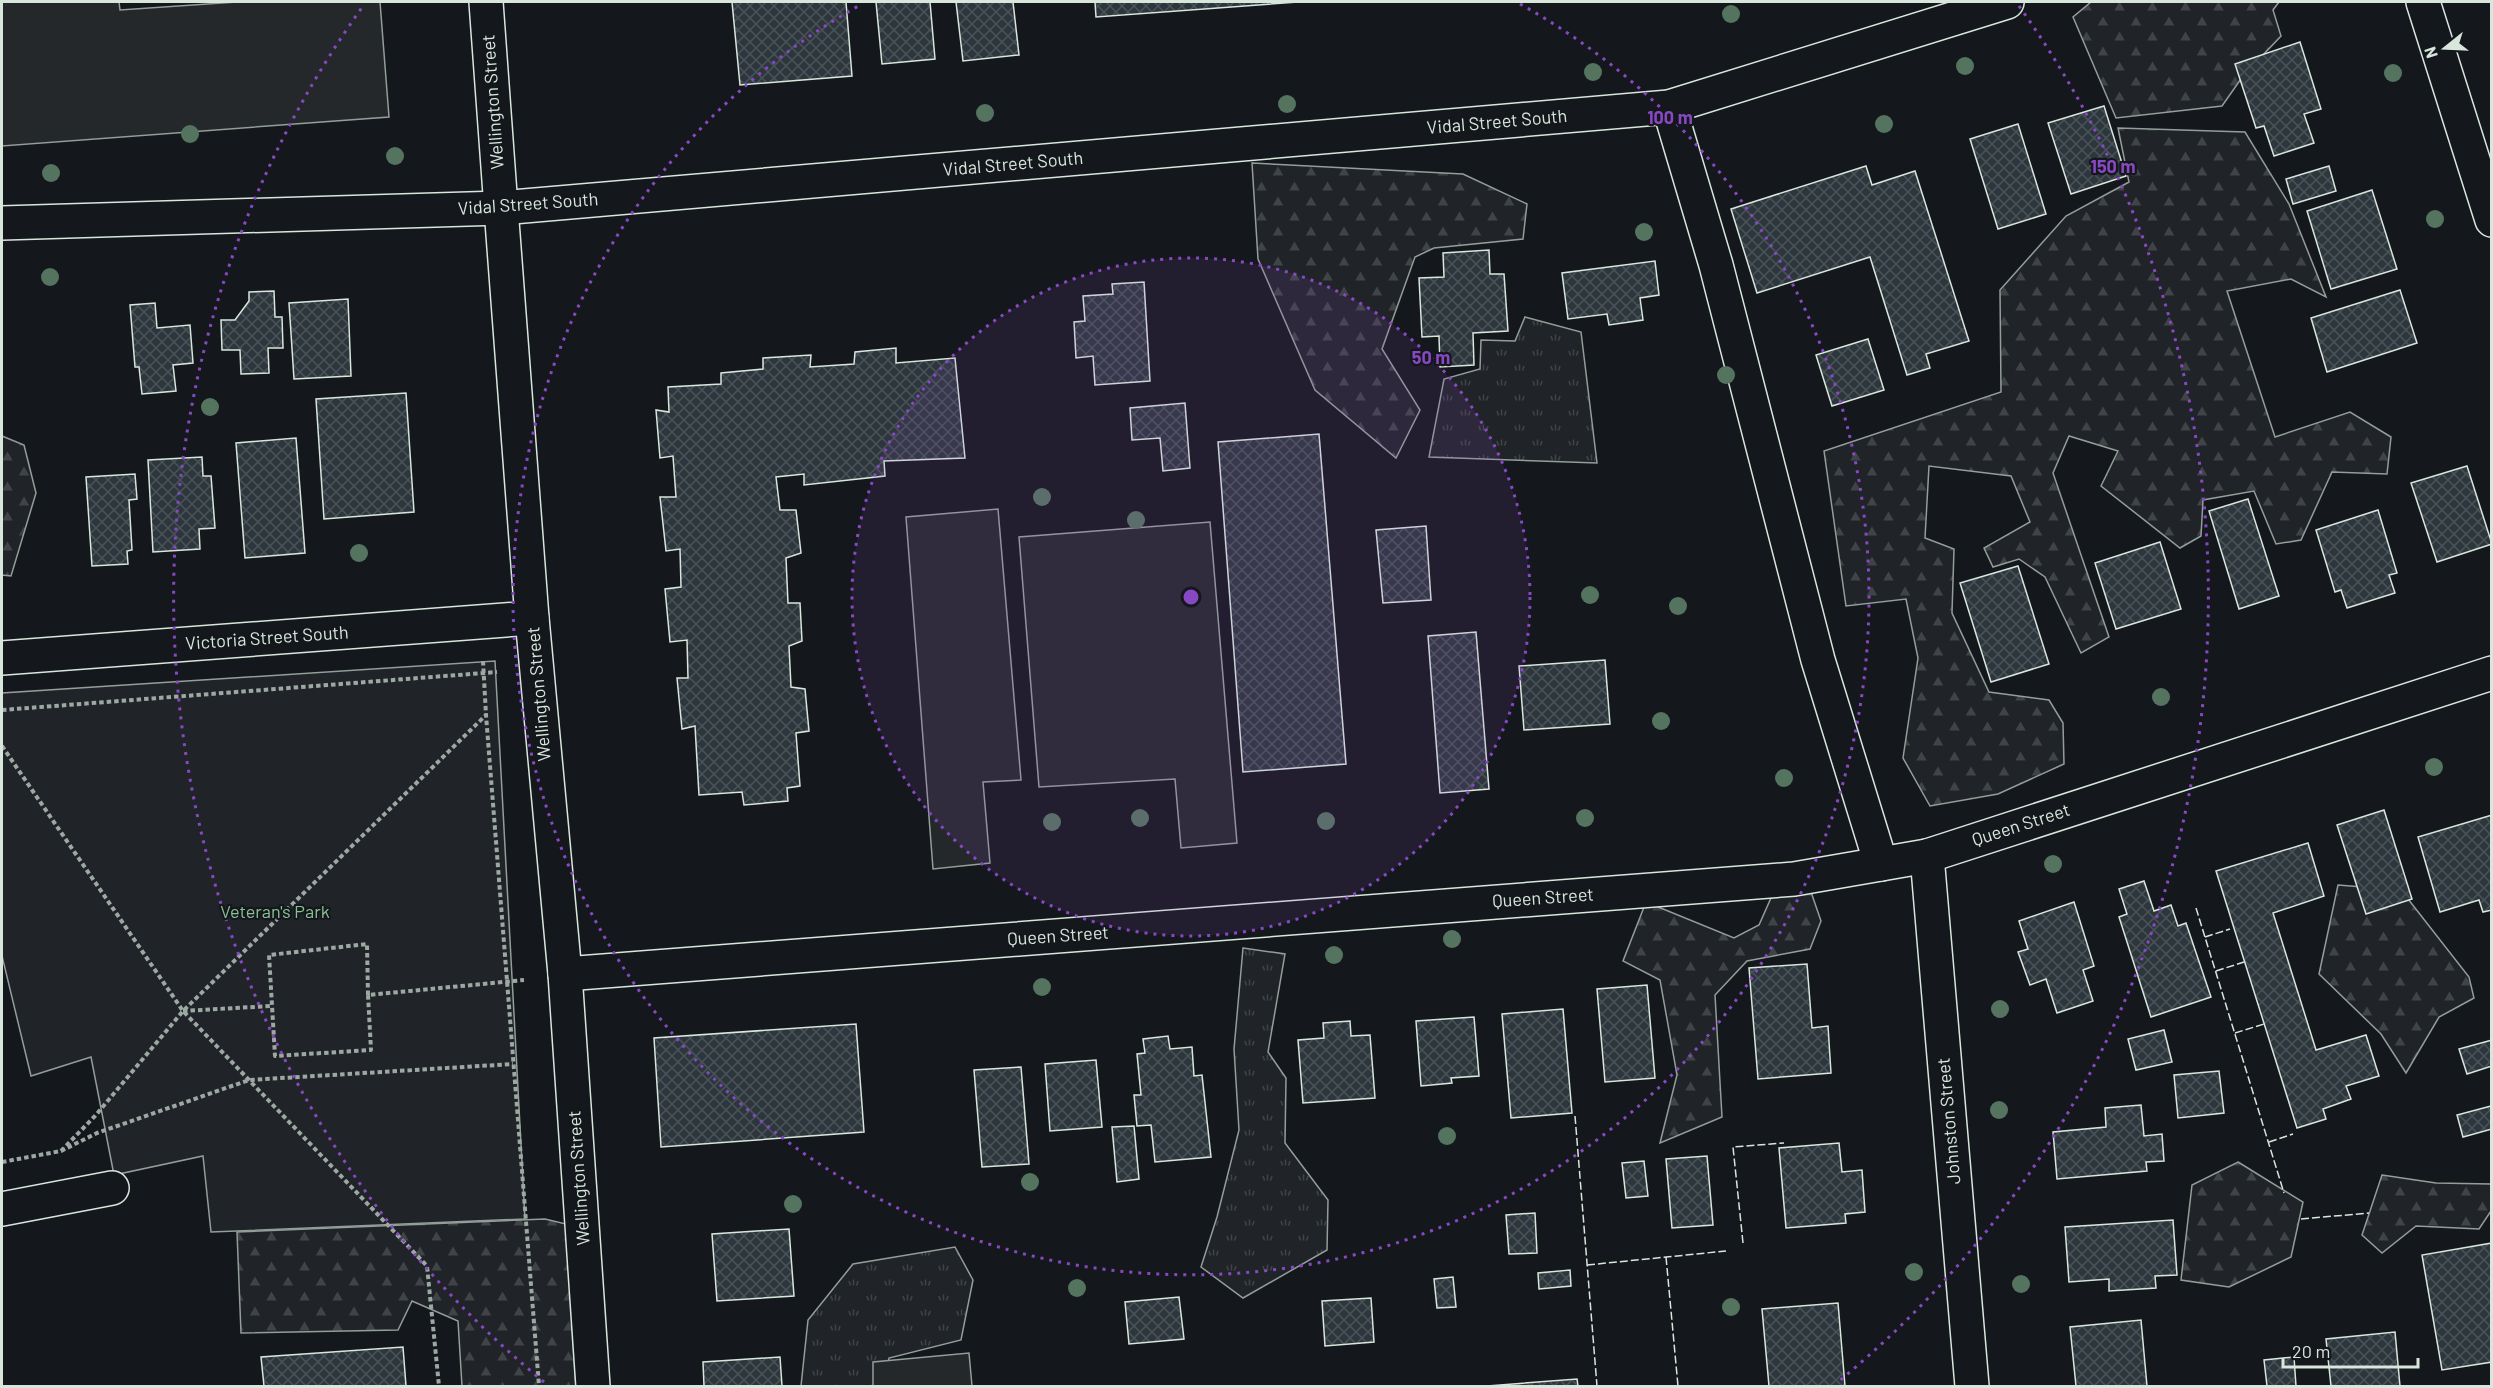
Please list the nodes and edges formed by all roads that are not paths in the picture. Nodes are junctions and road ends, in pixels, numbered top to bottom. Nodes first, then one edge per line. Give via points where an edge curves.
1 (486, 2) edge
2 (2007, 2) edge
3 (2423, 2) edge
4 (1669, 107) junction
5 (501, 208) junction
6 (2492, 219) edge
7 (2, 223) edge
8 (532, 618) junction
9 (2, 658) edge
10 (2492, 673) edge
11 (1927, 856) junction
12 (1881, 864) junction
13 (566, 974) junction
14 (112, 1188) dead end
15 (2, 1209) edge
16 (593, 1386) edge
17 (1972, 1386) edge

1 - 5 street, Wellington Street
2 - 4 street, Vidal Street South
3 - 6 street
4 - 5 street, Vidal Street South
4 - 12 street via 1716,265 1818,660
5 - 7 street, Vidal Street South
5 - 8 street, Wellington Street
8 - 9 street, Victoria Street South
8 - 13 street, Wellington Street
10 - 11 street, Queen Street
11 - 12 street, Queen Street
11 - 17 street, Johnston Street
12 - 13 street, Queen Street via 1794,879
13 - 16 street, Wellington Street
14 - 15 street

